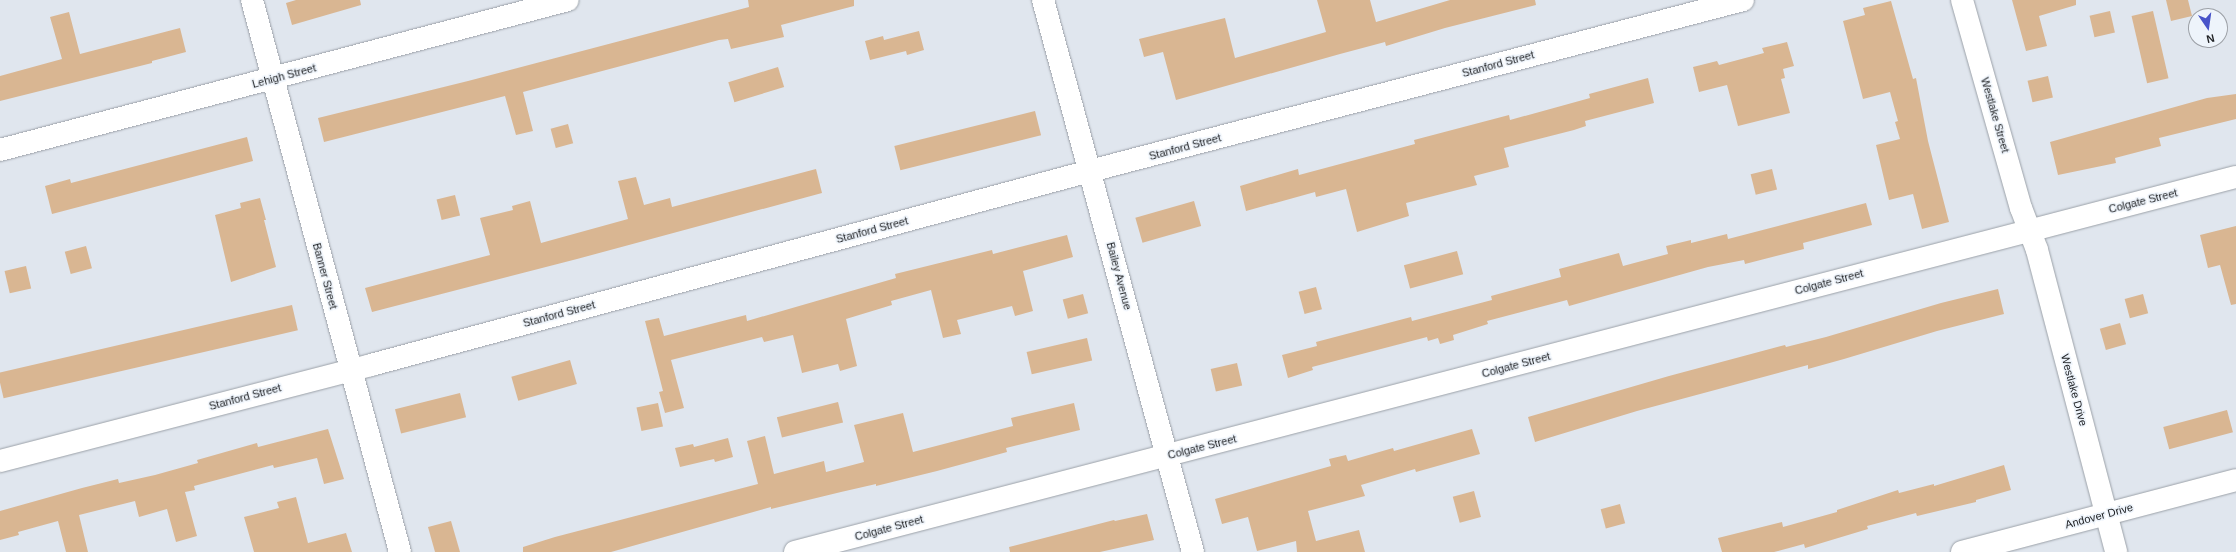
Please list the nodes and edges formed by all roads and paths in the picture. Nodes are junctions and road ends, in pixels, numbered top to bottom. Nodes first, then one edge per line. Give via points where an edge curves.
1 (252, 0) edge
2 (568, 0) edge
3 (1043, 0) edge
4 (1743, 0) edge
5 (1962, 0) edge
6 (273, 79) junction
7 (0, 150) edge
8 (1090, 171) junction
9 (2236, 177) edge
10 (2028, 230) junction
11 (350, 370) junction
12 (1168, 455) junction
13 (0, 461) edge
14 (2236, 480) edge
15 (2106, 515) junction
16 (400, 552) edge
17 (795, 552) edge
18 (1193, 552) edge
19 (1962, 552) edge
20 (2116, 552) edge

1 - 6 street, Banner Street
2 - 6 street, Lehigh Street
3 - 8 street, Bailey Avenue
4 - 8 street, Stanford Street
5 - 10 street, Westlake Street
6 - 7 street, Lehigh Street
6 - 11 street, Banner Street
8 - 11 street, Stanford Street
8 - 12 street, Bailey Avenue
9 - 10 street, Colgate Street
10 - 12 street, Colgate Street
10 - 15 street, Westlake Drive via 2037,250
11 - 13 street, Stanford Street
11 - 16 street, Banner Street
12 - 17 street, Colgate Street
12 - 18 street, Bailey Avenue
14 - 15 street, Andover Drive
15 - 19 street, Andover Drive
15 - 20 street, Westlake Drive

